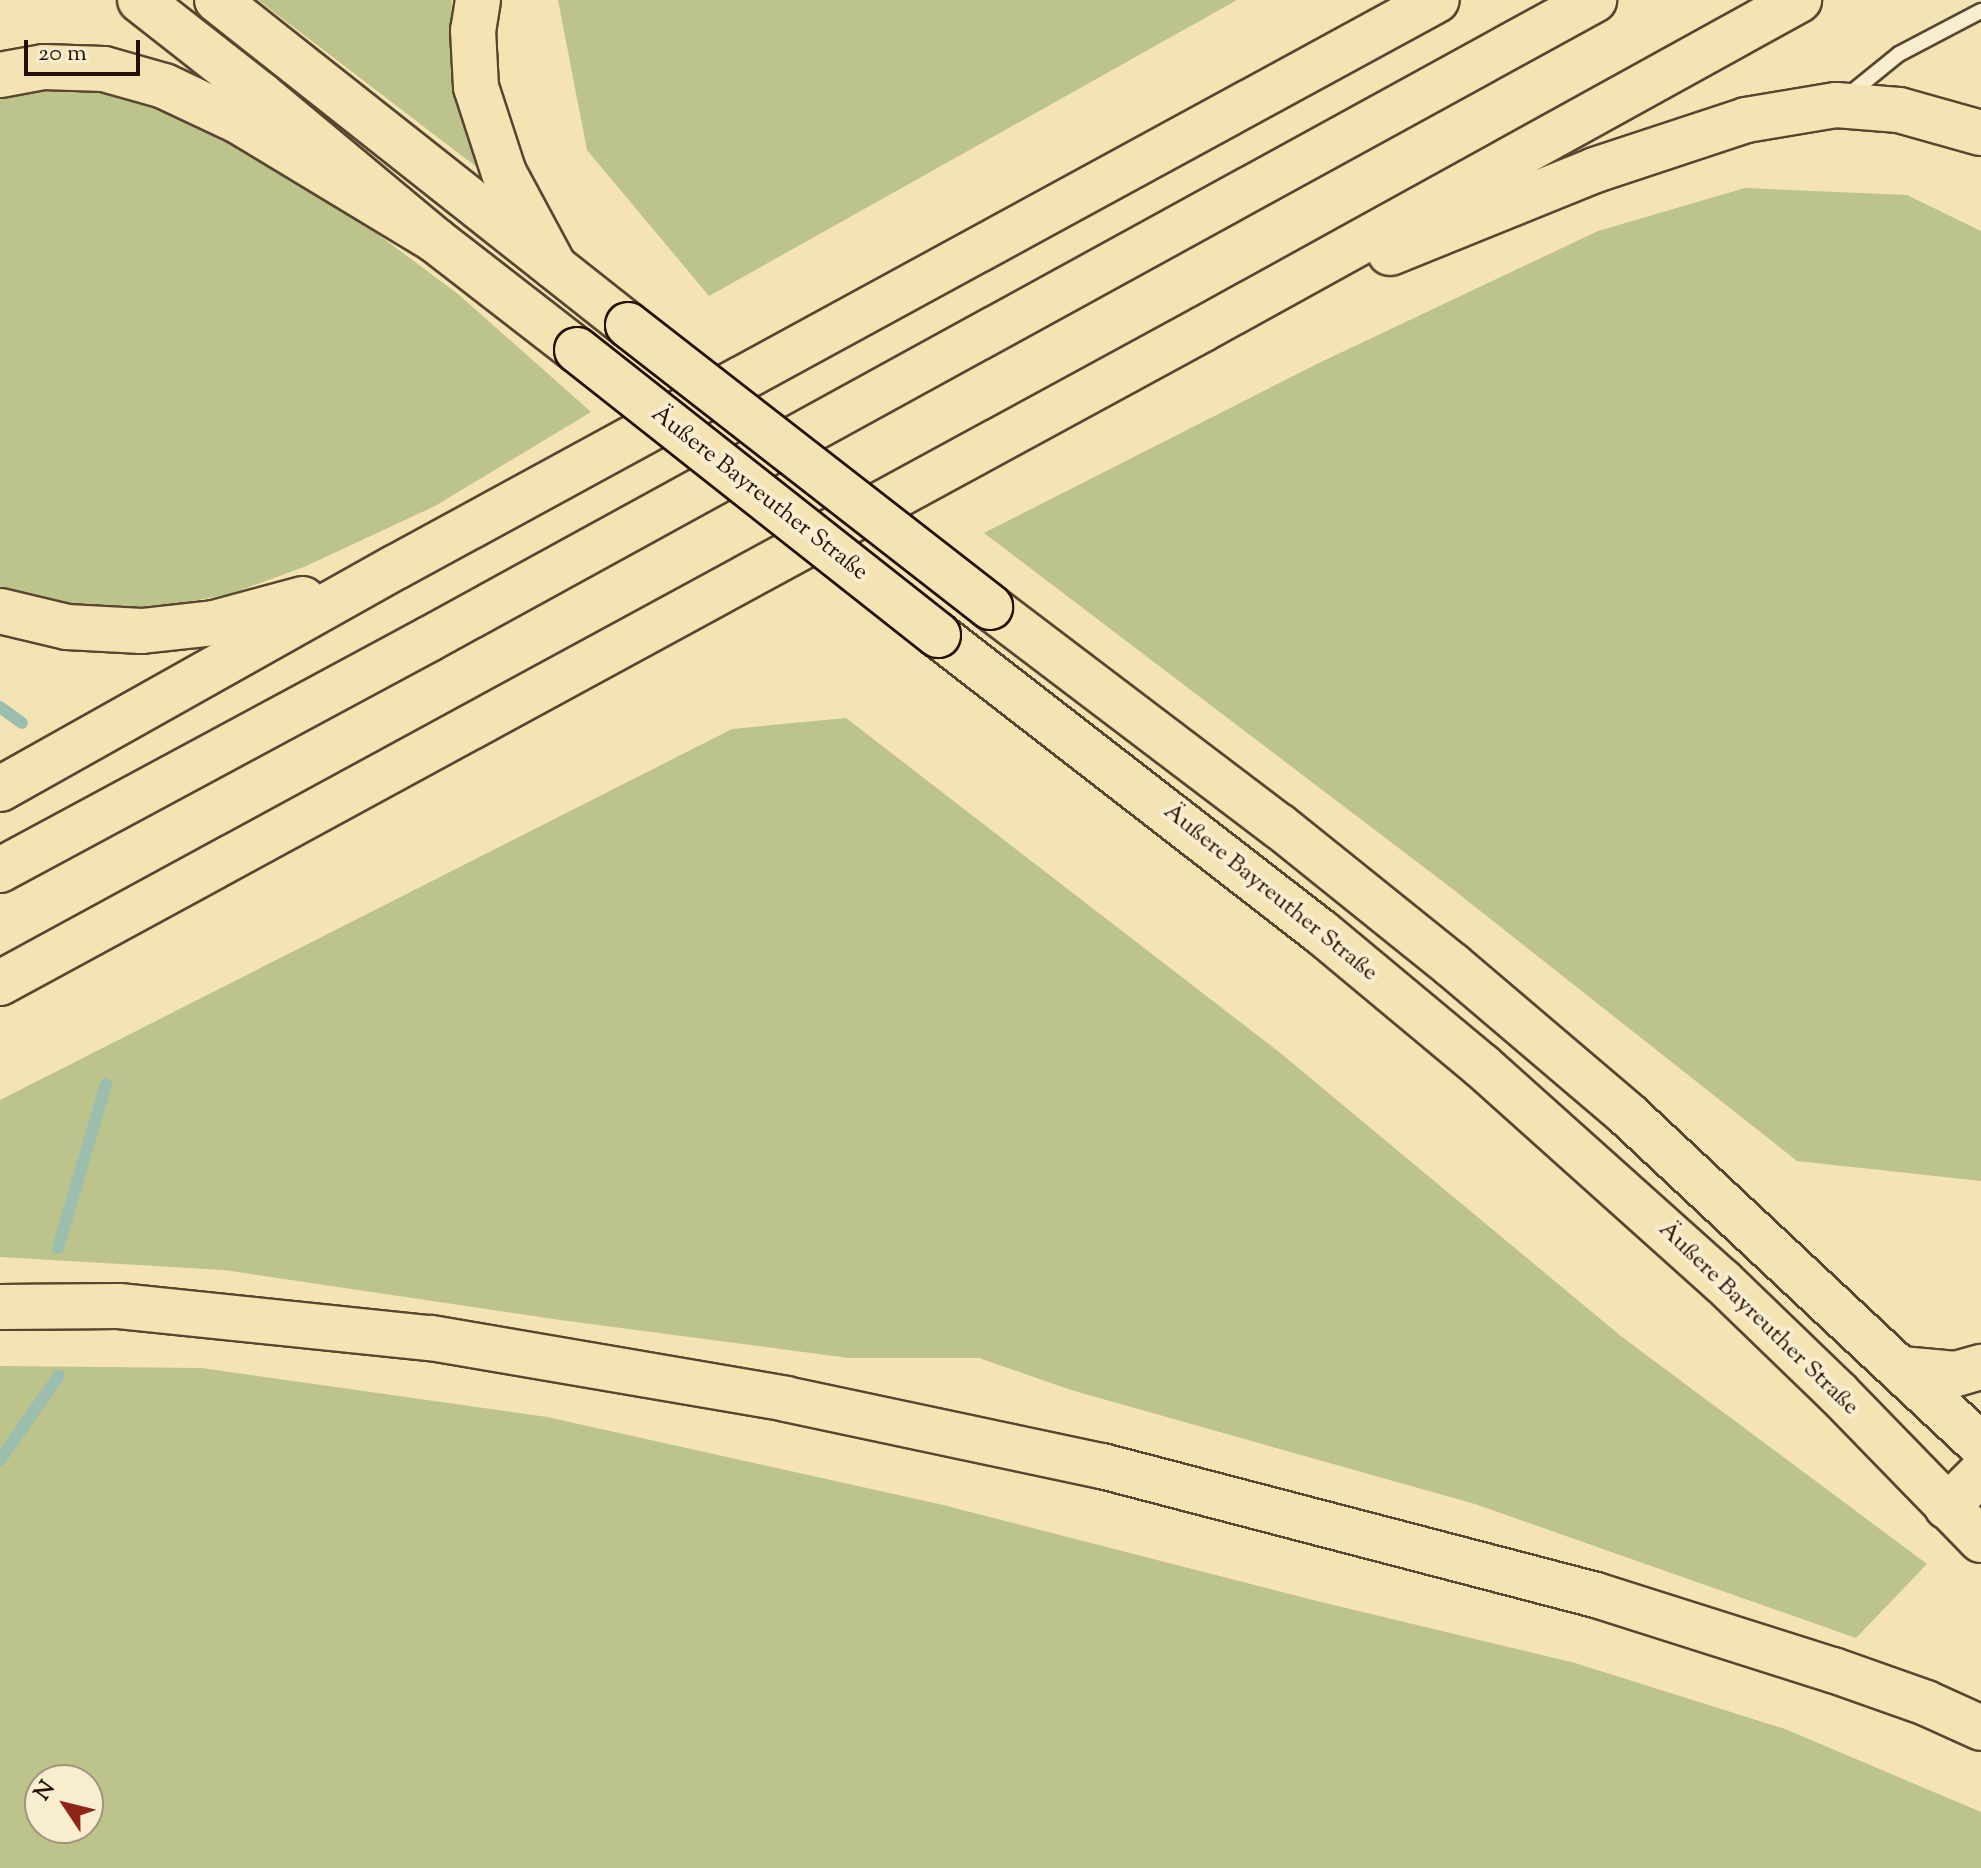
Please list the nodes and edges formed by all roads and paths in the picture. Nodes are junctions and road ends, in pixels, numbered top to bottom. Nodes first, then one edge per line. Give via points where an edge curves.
1 (140, 0) edge
2 (217, 0) edge
3 (478, 0) edge
4 (1437, 0) edge
5 (1594, 0) edge
6 (1799, 0) edge
7 (1981, 11) edge
8 (0, 75) edge
9 (1836, 105) junction
10 (1981, 133) edge
11 (435, 240) junction
12 (554, 266) junction
13 (1203, 329) junction
14 (396, 567) junction
15 (0, 611) edge
16 (0, 789) edge
17 (0, 870) edge
18 (0, 983) edge
19 (0, 1307) edge
20 (1981, 1367) edge
21 (1901, 1369) junction
22 (1981, 1445) edge
23 (1981, 1473) edge
24 (1947, 1507) junction
25 (1981, 1540) edge
26 (1981, 1728) edge

1 - 11 main road
2 - 12 main road
3 - 12 main road via 473,30 480,102 504,173
4 - 14 main road
5 - 17 main road
6 - 13 main road
7 - 9 lane via 1899,54
8 - 11 main road via 44,67 104,69 164,86 240,122
9 - 10 main road via 1899,110
9 - 13 main road via 1746,120 1665,145
11 - 24 main road, Äußere Bayreuther Straße, bridge via 1309,922 1482,1066 1722,1281
12 - 21 main road, bridge via 1452,965 1628,1115
13 - 18 main road
14 - 15 main road via 287,605 185,627 67,627
14 - 16 main road
19 - 26 main road via 119,1306 431,1338 786,1399 1102,1466 1596,1595 1833,1670
20 - 21 main road via 1956,1374
21 - 22 main road
23 - 24 main road
24 - 25 main road, Äußere Bayreuther Straße

